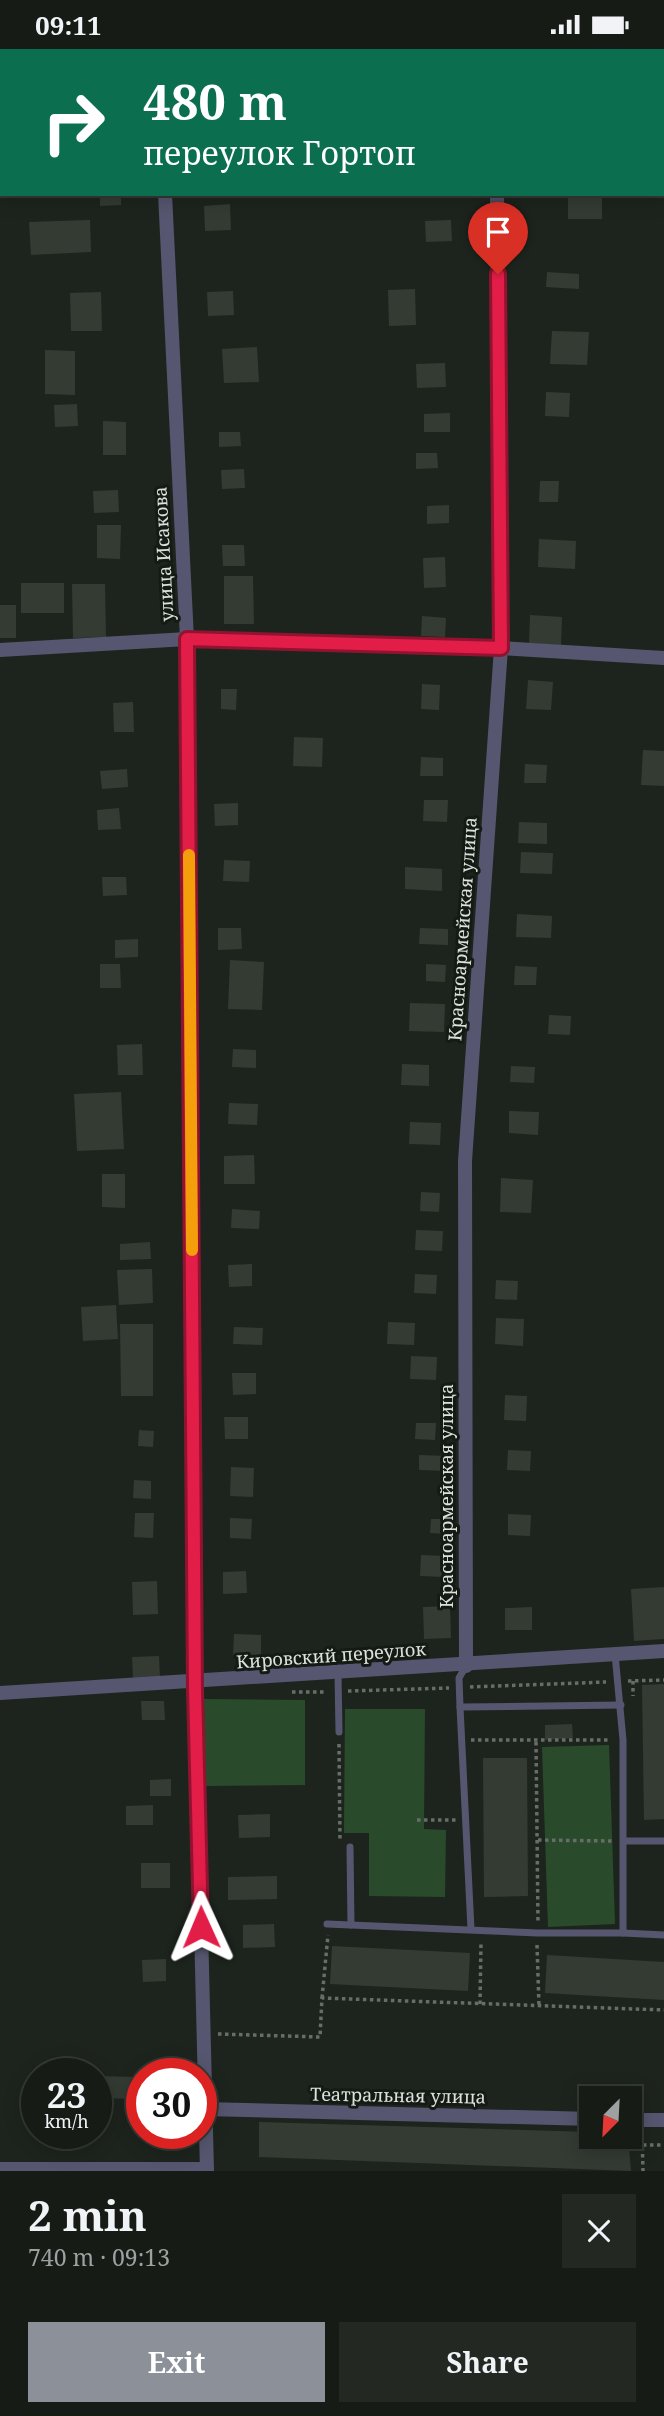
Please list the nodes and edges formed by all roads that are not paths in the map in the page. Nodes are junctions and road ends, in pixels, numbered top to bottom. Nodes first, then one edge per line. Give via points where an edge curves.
1 (165, 196) edge
2 (497, 196) edge
3 (187, 639) junction
4 (501, 648) junction
5 (0, 650) edge
6 (664, 658) edge
7 (664, 1651) edge
8 (615, 1653) junction
9 (466, 1666) junction
10 (338, 1674) junction
11 (195, 1682) junction
12 (0, 1693) edge
13 (621, 1705) junction
14 (460, 1706) junction
15 (339, 1732) road end
16 (624, 1841) junction
17 (664, 1841) edge
18 (350, 1847) road end
19 (327, 1924) dead end
20 (351, 1925) junction
21 (471, 1929) junction
22 (623, 1933) junction
23 (664, 1935) edge
24 (203, 2058) edge
25 (217, 2109) edge
26 (579, 2118) edge
27 (642, 2120) edge
28 (664, 2120) edge
29 (206, 2149) edge
30 (0, 2169) edge
31 (207, 2170) edge

1 - 3 street, улица Исакова
2 - 4 street, Красноармейская улица
3 - 4 street
3 - 5 street
3 - 11 street, улица Исакова
4 - 6 street
4 - 9 street, Красноармейская улица via 465,1161
7 - 8 street, Кировский переулок
8 - 9 street, Кировский переулок
8 - 13 lane
9 - 10 street, Кировский переулок
9 - 14 lane via 459,1678
10 - 11 street, Кировский переулок
10 - 15 lane
11 - 12 street, Кировский переулок
11 - 24 street, улица Исакова
13 - 14 lane
13 - 16 lane
14 - 21 lane
16 - 17 lane
16 - 22 lane
18 - 20 lane
19 - 20 lane
20 - 21 lane
21 - 22 lane
22 - 23 lane
25 - 26 street, Театральная улица via 419,2110
27 - 28 street
29 - 31 street, улица Исакова
30 - 31 street

